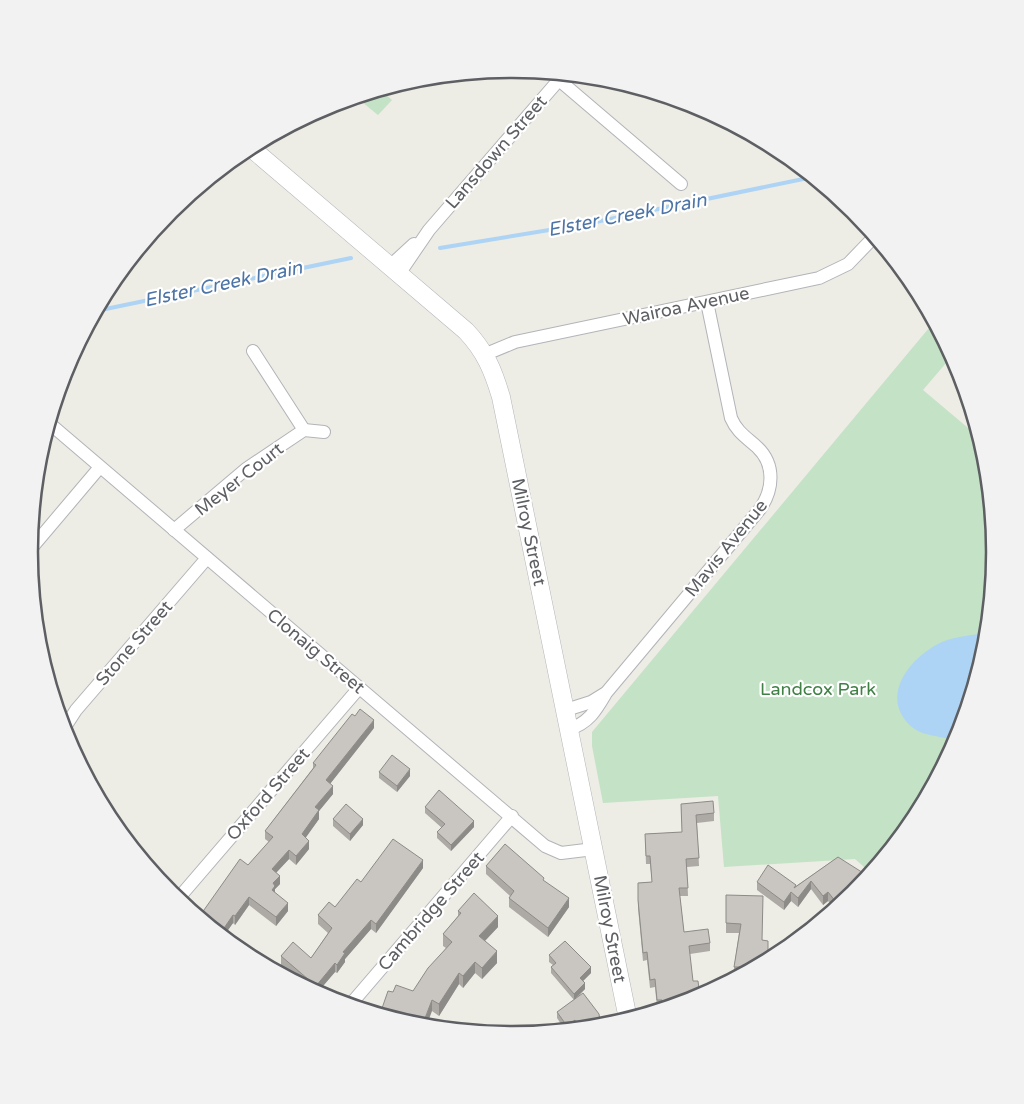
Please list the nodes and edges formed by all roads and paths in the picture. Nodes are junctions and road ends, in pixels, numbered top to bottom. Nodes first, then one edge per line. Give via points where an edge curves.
1 (558, 80) edge
2 (566, 81) edge
3 (256, 152) edge
4 (680, 184) dead end
5 (870, 241) edge
6 (394, 270) junction
7 (707, 302) junction
8 (252, 351) dead end
9 (486, 354) junction
10 (54, 428) edge
11 (304, 430) junction
12 (324, 432) dead end
13 (100, 467) junction
14 (174, 530) junction
15 (38, 540) edge
16 (207, 558) junction
17 (359, 688) junction
18 (606, 693) junction
19 (566, 710) junction
20 (69, 721) edge
21 (570, 728) junction
22 (512, 816) junction
23 (594, 849) junction
24 (182, 894) edge
25 (355, 1000) edge
26 (627, 1012) edge

1 - 6 street, Lansdown Street
2 - 4 street
3 - 6 street, Milroy Street
5 - 7 street, Wairoa Avenue via 848,264 819,278
6 - 9 street, Milroy Street via 466,331
7 - 9 street, Wairoa Avenue via 515,342
7 - 18 street, Mavis Avenue via 731,418 738,431 764,455 770,472 770,490 760,509
8 - 11 street
9 - 19 street, Milroy Street via 500,397
10 - 13 street, Clonaig Street
11 - 12 street
11 - 14 street, Meyer Court via 246,469
13 - 14 street, Clonaig Street
13 - 15 street
14 - 16 street, Clonaig Street
16 - 17 street, Clonaig Street
16 - 20 street, Stone Street
17 - 22 street, Clonaig Street
17 - 24 street, Oxford Street
18 - 19 street, Mavis Avenue
18 - 21 street, Mavis Avenue via 584,723
19 - 21 street, Milroy Street
21 - 23 street, Milroy Street
22 - 23 street, Clonaig Street via 551,850 561,853
22 - 25 street, Cambridge Street
23 - 26 street, Milroy Street

